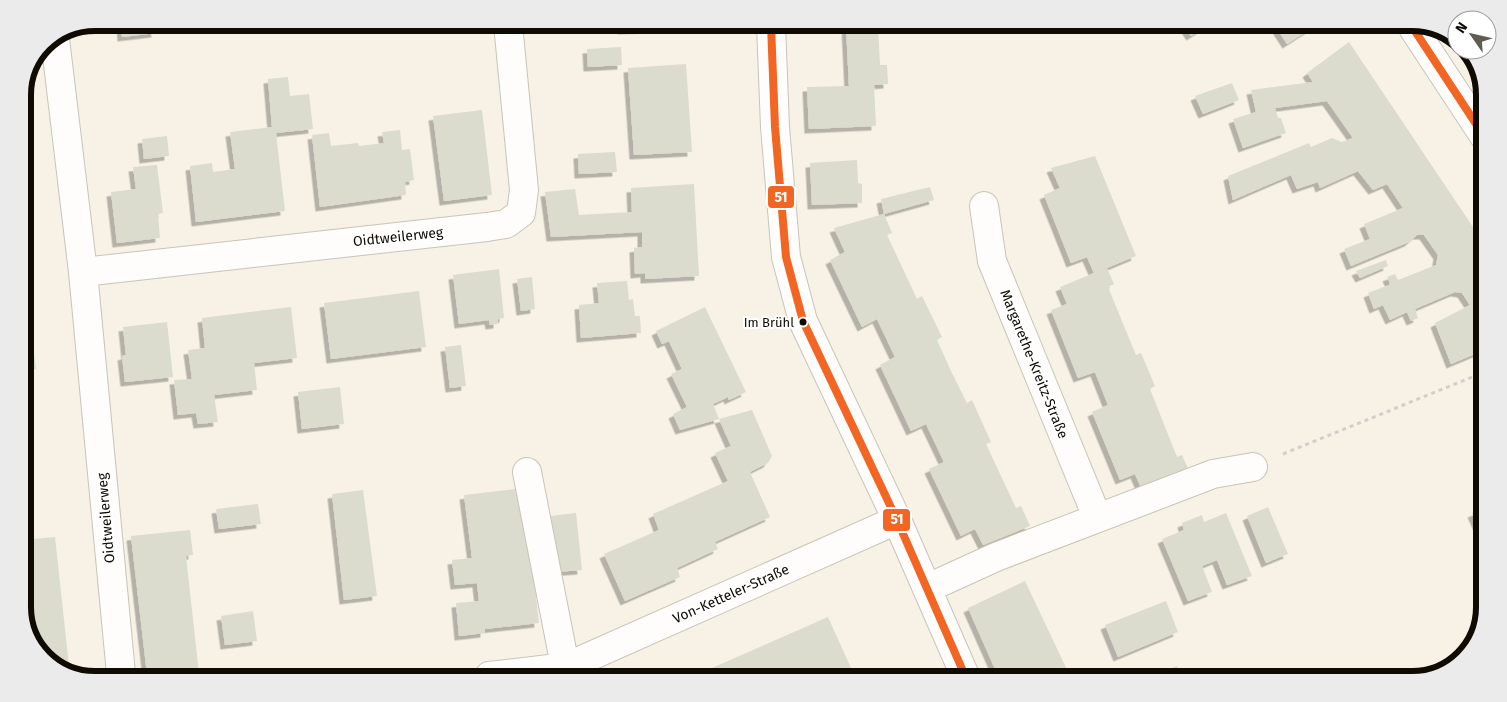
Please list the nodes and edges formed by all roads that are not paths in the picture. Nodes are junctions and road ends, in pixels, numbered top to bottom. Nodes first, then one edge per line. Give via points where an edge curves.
1 (509, 31) edge
2 (772, 31) edge
3 (1415, 31) edge
4 (57, 44) edge
5 (1476, 124) edge
6 (984, 206) dead end
7 (83, 272) junction
8 (1253, 467) road end
9 (527, 472) dead end
10 (1097, 518) junction
11 (897, 520) junction
12 (928, 588) junction
13 (120, 671) edge
14 (566, 671) edge
15 (568, 671) edge
16 (963, 671) edge

1 - 7 street, Oidtweilerweg via 524,190 521,213 506,224
2 - 11 street via 775,127 786,257 803,321
3 - 5 street
4 - 7 street, Oidtweilerweg
6 - 10 street, Margarethe-Kreitz-Straße via 992,261
7 - 13 street, Oidtweilerweg
8 - 10 street via 1213,474
9 - 14 street
10 - 12 street via 996,557
11 - 12 street
11 - 15 street, Von-Ketteler-Straße
12 - 16 street

